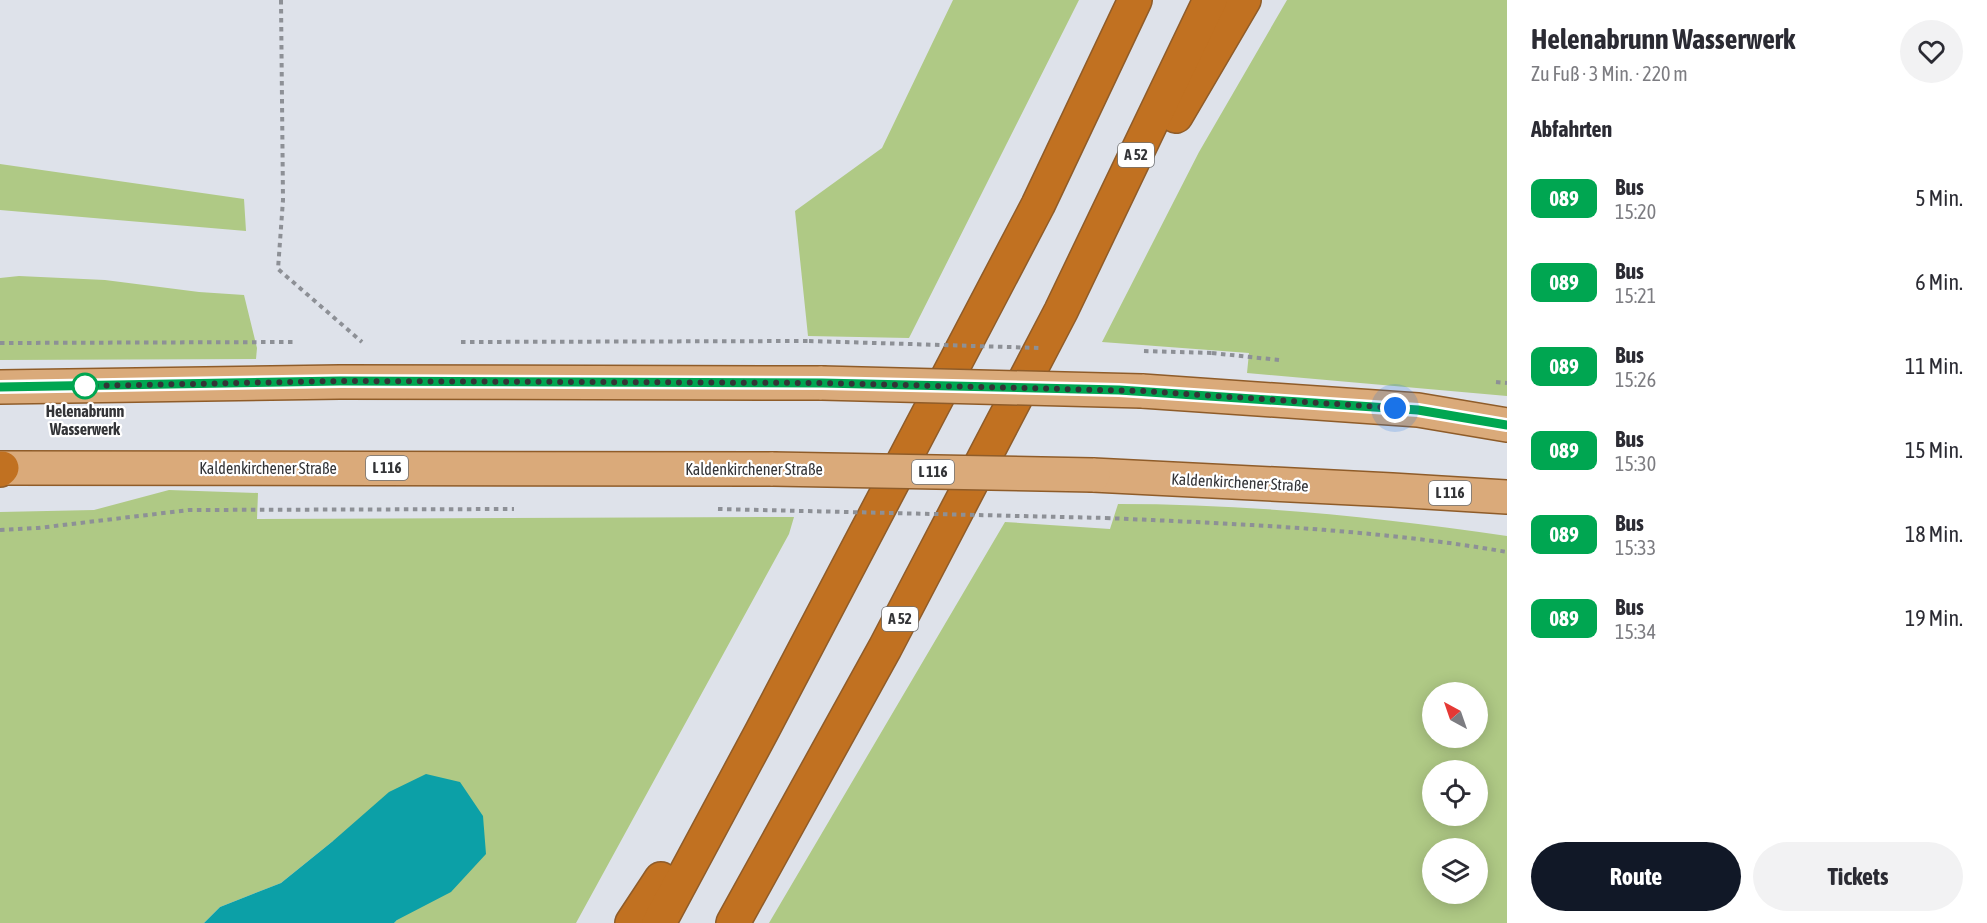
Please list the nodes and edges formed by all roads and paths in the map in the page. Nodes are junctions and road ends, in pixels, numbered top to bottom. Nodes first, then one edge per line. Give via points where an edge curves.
1 (281, 0) edge
2 (1135, 0) edge
3 (1210, 0) edge
4 (1244, 0) edge
5 (1061, 311) junction
6 (809, 341) dead end
7 (362, 342) dead end
8 (1046, 348) dead end
9 (1141, 351) dead end
10 (1212, 353) dead end
11 (0, 387) edge
12 (1507, 425) edge
13 (1, 469) edge
14 (1507, 497) edge
15 (518, 509) dead end
16 (718, 509) dead end
17 (0, 530) edge
18 (1507, 552) edge
19 (762, 731) junction
20 (632, 923) edge
21 (659, 923) edge
22 (733, 923) edge

1 - 7 path via 283,200 278,269
2 - 19 highway via 1038,204
3 - 5 highway, A 52
4 - 5 highway
5 - 22 highway, A 52 via 885,648
6 - 8 path, bridge
9 - 10 path, bridge
11 - 12 main road, bridge via 340,381 822,383 1142,391 1418,410
13 - 14 main road, Kaldenkirchener Straße / L 116, bridge via 773,468 1093,475
15 - 17 path via 189,510
16 - 18 path, bridge via 1294,526
19 - 20 highway
19 - 21 highway

